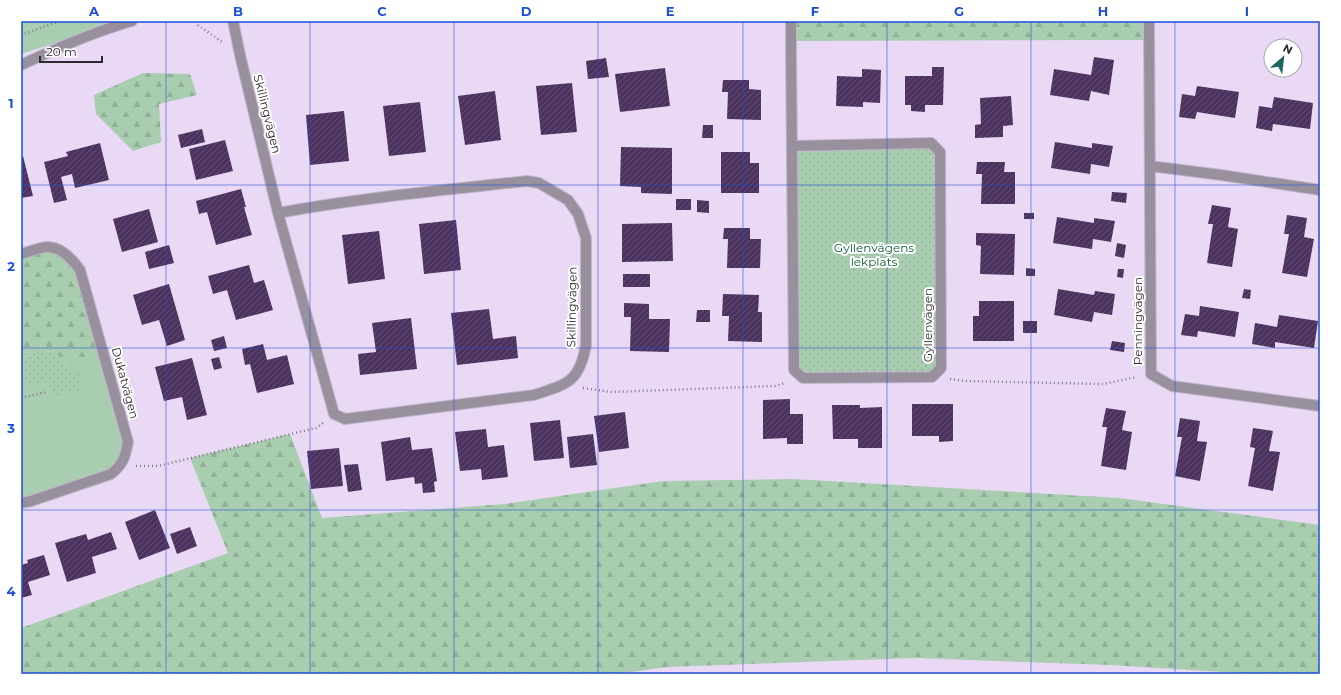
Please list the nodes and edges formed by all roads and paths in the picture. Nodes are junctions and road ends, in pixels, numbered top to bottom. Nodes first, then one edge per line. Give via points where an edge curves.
1 (60, 21) edge
2 (132, 21) edge
3 (197, 21) edge
4 (234, 21) edge
5 (792, 21) edge
6 (1149, 21) edge
7 (21, 35) edge
8 (240, 55) junction
9 (21, 65) edge
10 (792, 146) junction
11 (1150, 166) junction
12 (1320, 190) edge
13 (278, 213) junction
14 (21, 254) edge
15 (1151, 374) junction
16 (932, 377) junction
17 (803, 378) junction
18 (563, 386) junction
19 (47, 392) dead end
20 (21, 398) edge
21 (1320, 406) edge
22 (334, 414) junction
23 (120, 467) junction
24 (21, 503) edge

1 - 7 path
2 - 9 street via 72,41
3 - 8 path via 198,25
4 - 8 street, Skillingvägen
5 - 10 street
6 - 11 street, Penningvägen
8 - 13 street, Skillingvägen
10 - 16 street, Gyllenvägen via 931,143 940,152 941,368
10 - 17 street via 794,370
11 - 12 street via 1221,174
11 - 15 street, Penningvägen
13 - 18 street, Skillingvägen via 419,192 527,181 539,183 550,189 568,200 578,214 586,238 586,345 583,362 574,376
13 - 22 street, Skillingvägen
14 - 23 street, Dukatvägen via 49,247 72,259 80,270 128,442 126,456
15 - 16 path via 1104,384 965,381
15 - 21 street, Penningvägen via 1172,386
16 - 17 street, Gyllenvägen
17 - 18 path via 775,386 611,392
18 - 22 street, Skillingvägen via 534,395 366,417 345,419
19 - 20 path
22 - 23 path via 316,428 158,466
23 - 24 street via 111,474

